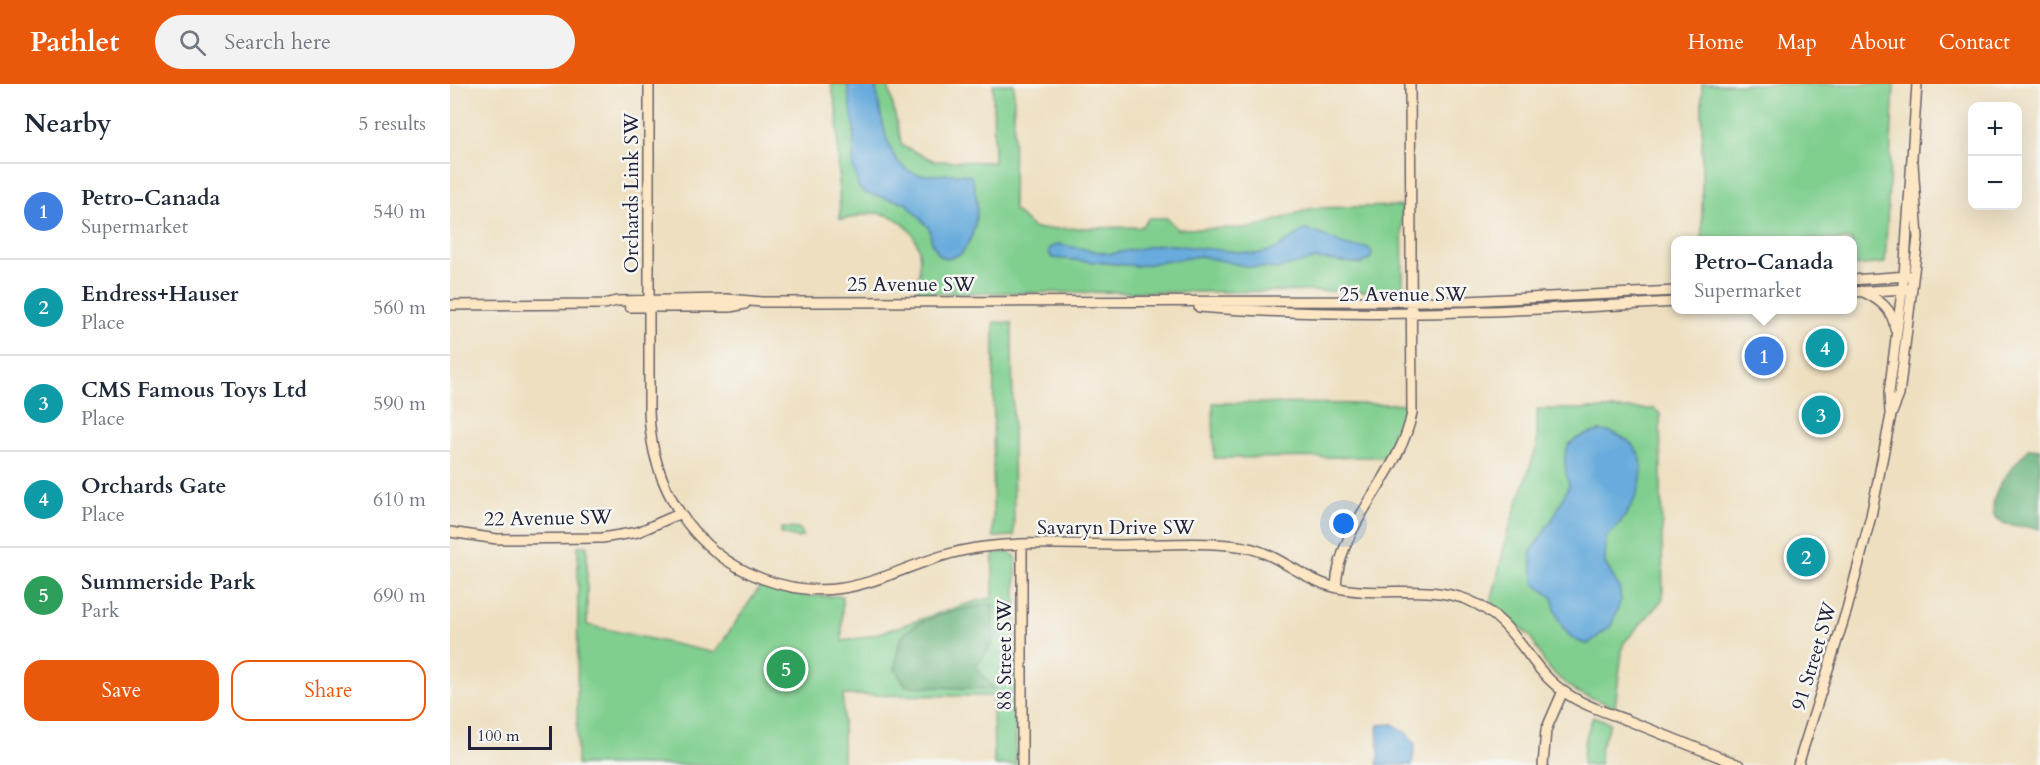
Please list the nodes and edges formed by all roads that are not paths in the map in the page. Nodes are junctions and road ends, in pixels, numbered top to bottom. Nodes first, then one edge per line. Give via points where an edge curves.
1 (649, 84) edge
2 (1410, 84) edge
3 (1917, 84) edge
4 (1909, 276) junction
5 (1857, 280) edge
6 (1908, 289) junction
7 (1671, 291) edge
8 (1857, 292) edge
9 (1131, 301) junction
10 (1412, 302) junction
11 (1671, 302) edge
12 (650, 304) junction
13 (450, 305) edge
14 (1412, 313) junction
15 (1896, 344) junction
16 (1891, 415) junction
17 (679, 514) junction
18 (450, 532) edge
19 (1022, 545) junction
20 (1336, 587) junction
21 (1563, 691) junction
22 (1022, 765) edge
23 (1543, 765) edge
24 (1739, 765) edge
25 (1798, 765) edge

1 - 12 main road, Orchards Link SW
2 - 10 main road
3 - 4 main road, 91 Street SW via 1913,163 1918,226
4 - 5 main road
4 - 6 main road, 91 Street SW
6 - 8 main road
6 - 15 main road, 91 Street SW
6 - 16 main road, 91 Street SW via 1899,395
7 - 10 main road, 25 Avenue SW
8 - 15 main road via 1885,305 1891,314
9 - 10 main road, 25 Avenue SW
9 - 12 main road, 25 Avenue SW via 762,302 730,307
9 - 14 main road, 25 Avenue SW via 1268,312
10 - 14 main road
11 - 14 main road, 25 Avenue SW
12 - 13 main road, 25 Avenue SW
12 - 17 main road, Savaryn Drive SW via 652,447 661,479
14 - 20 main road via 1413,399 1409,424 1347,541
15 - 16 main road, 91 Street SW via 1889,393
16 - 25 main road, 91 Street SW via 1854,582
17 - 18 main road, 22 Avenue SW via 650,528 608,538 496,539
17 - 19 main road, Savaryn Drive SW via 707,545 732,564 762,578 804,589 832,590 867,584 949,553
19 - 20 main road, Savaryn Drive SW via 1240,546 1278,557 1310,578
19 - 22 main road, 88 Street SW
20 - 21 main road, Savaryn Drive SW via 1361,592 1437,592 1477,604 1513,632
21 - 23 main road via 1546,730
21 - 24 main road, Savaryn Drive SW via 1581,702

